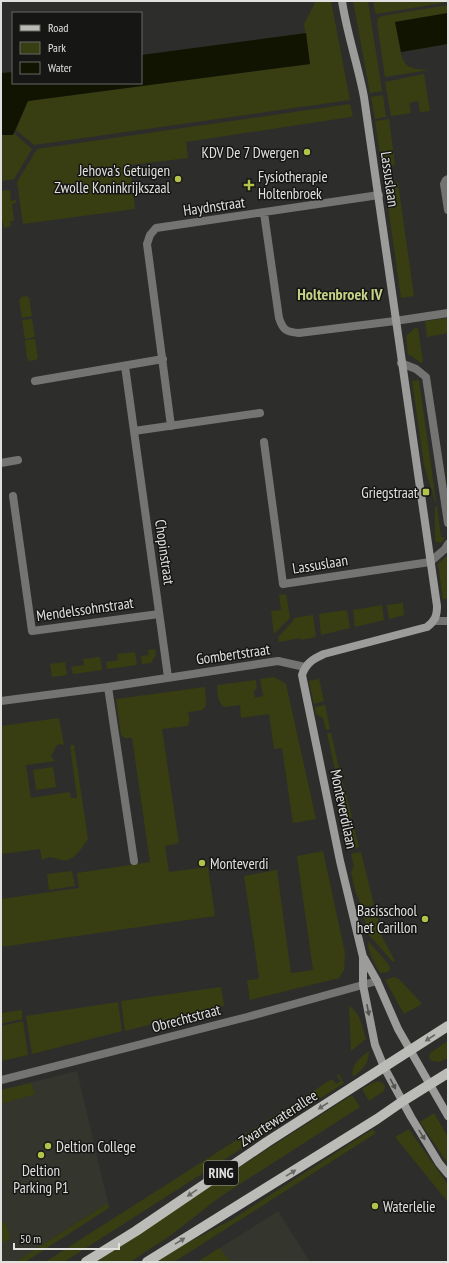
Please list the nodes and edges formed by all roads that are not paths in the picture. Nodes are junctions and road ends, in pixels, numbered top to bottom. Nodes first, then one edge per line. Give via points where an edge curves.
1 (342, 1) edge
2 (448, 179) edge
3 (379, 195) junction
4 (448, 210) edge
5 (264, 213) junction
6 (448, 312) edge
7 (395, 321) junction
8 (163, 359) junction
9 (401, 363) junction
10 (125, 366) junction
11 (35, 381) dead end
12 (260, 413) dead end
13 (171, 426) junction
14 (134, 431) junction
15 (264, 442) dead end
16 (18, 460) dead end
17 (1, 462) edge
18 (13, 496) dead end
19 (448, 522) edge
20 (448, 544) edge
21 (430, 562) junction
22 (159, 614) junction
23 (434, 621) junction
24 (448, 621) edge
25 (305, 667) junction
26 (168, 677) junction
27 (108, 687) junction
28 (1, 702) edge
29 (134, 861) dead end
30 (363, 957) junction
31 (377, 981) junction
32 (363, 985) junction
33 (448, 1026) edge
34 (411, 1050) junction
35 (384, 1067) junction
36 (448, 1073) edge
37 (1, 1080) edge
38 (430, 1084) junction
39 (403, 1101) junction
40 (448, 1116) edge
41 (448, 1174) edge
42 (86, 1262) edge
43 (147, 1262) edge

1 - 3 street, Lassuslaan via 358,65
2 - 4 street via 444,184
3 - 5 street, Haydnstraat
3 - 7 street, Lassuslaan
5 - 7 street via 282,328 299,333
5 - 8 street, Haydnstraat via 156,228 150,235 148,244
6 - 7 street
7 - 9 street, Lassuslaan
8 - 10 street
8 - 13 street
9 - 19 street via 416,369 426,377
9 - 21 street, Lassuslaan
10 - 11 street
10 - 14 street, Chopinstraat
12 - 13 street
13 - 14 street
14 - 22 street, Chopinstraat
15 - 21 street, Lassuslaan via 283,584
16 - 17 street
18 - 22 street, Mendelssohnstraat via 32,632
20 - 21 street
21 - 23 street, Lassuslaan via 437,606
22 - 26 street, Chopinstraat
23 - 24 street
23 - 25 street via 427,627 417,630 324,654 312,659
25 - 26 street, Gombertstraat via 278,661
25 - 30 street, Monteverdilaan via 303,682 340,861
26 - 27 street, Gombertstraat
27 - 28 street, Gombertstraat
27 - 29 street
30 - 31 street, Monteverdilaan
30 - 32 street, Monteverdilaan
31 - 32 street, Obrechtstraat
31 - 34 street, Monteverdilaan via 398,1029
32 -> 35 street, Monteverdilaan via 375,1045
32 - 37 street, Obrechtstraat
33 -> 34 main road, Zwartewaterallee / RING
34 - 35 main road, Zwartewaterallee / RING
34 - 38 street, Monteverdilaan
35 -> 39 street, Monteverdilaan
35 -> 42 main road, Zwartewaterallee / RING
36 - 38 main road, RING
38 - 39 main road, RING
38 - 40 street, Monteverdilaan
39 -> 41 street, Monteverdilaan
43 -> 39 main road, RING

